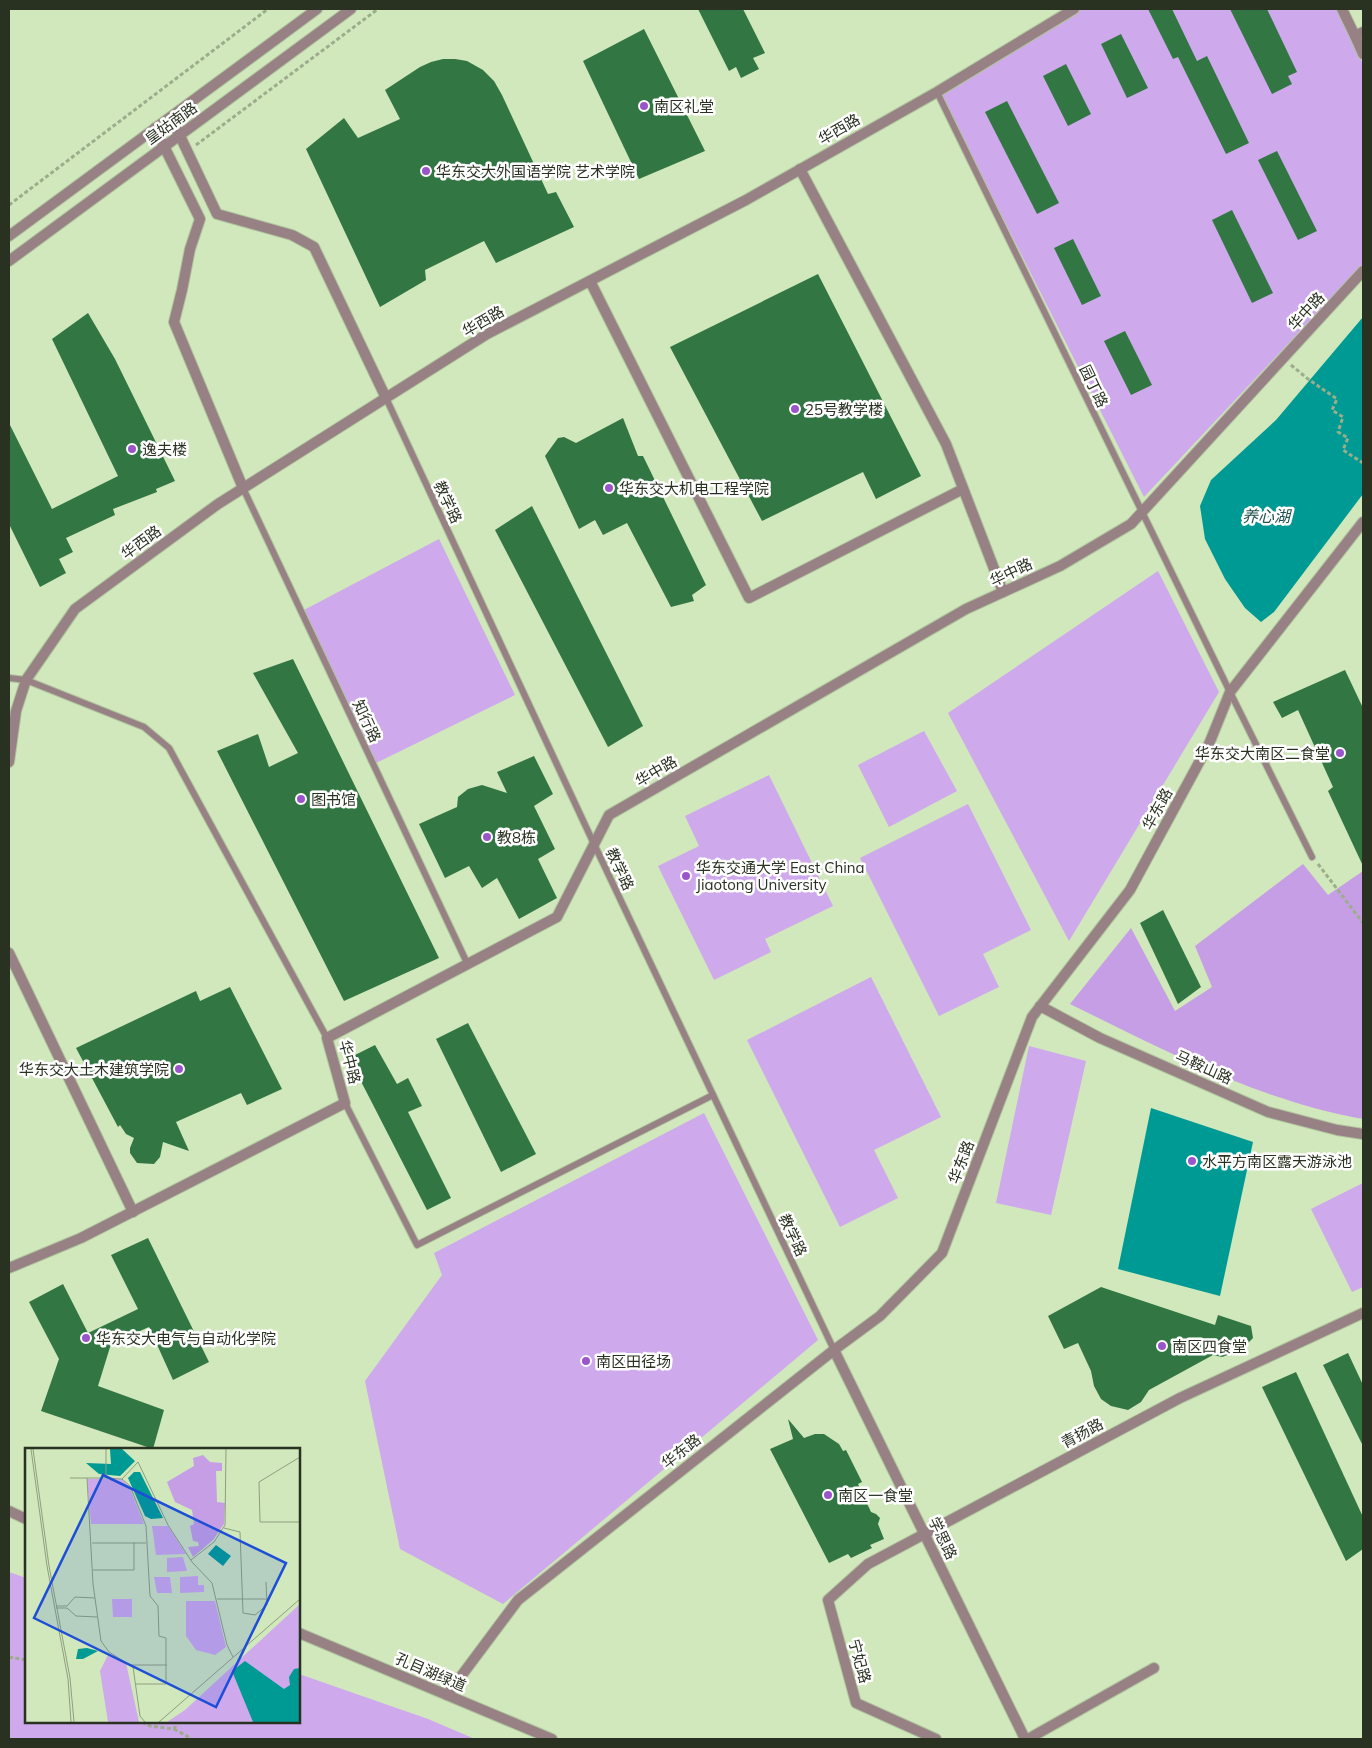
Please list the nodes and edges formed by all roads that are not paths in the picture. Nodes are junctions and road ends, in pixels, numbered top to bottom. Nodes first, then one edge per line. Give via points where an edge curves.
1 (317, 9) edge
2 (351, 9) edge
3 (1074, 9) edge
4 (1342, 9) edge
5 (1359, 34) edge
6 (1363, 54) edge
7 (937, 92) junction
8 (170, 117) junction
9 (155, 128) junction
10 (180, 135) junction
11 (164, 146) junction
12 (800, 169) junction
13 (9, 236) edge
14 (9, 261) edge
15 (1363, 271) edge
16 (590, 280) junction
17 (386, 398) junction
18 (243, 488) junction
19 (964, 489) junction
20 (1141, 512) junction
21 (1363, 522) edge
22 (1003, 592) junction
23 (9, 678) edge
24 (26, 680) junction
25 (1230, 692) junction
26 (9, 762) edge
27 (594, 844) junction
28 (1312, 857) road end
29 (9, 953) edge
30 (468, 964) junction
31 (1040, 1006) junction
32 (327, 1038) junction
33 (713, 1095) junction
34 (345, 1103) junction
35 (1363, 1134) edge
36 (133, 1212) junction
37 (9, 1268) edge
38 (1363, 1313) edge
39 (834, 1350) junction
40 (9, 1511) edge
41 (25, 1519) edge
42 (924, 1534) junction
43 (828, 1600) joint
44 (300, 1633) edge
45 (1154, 1668) dead end
46 (446, 1695) junction
47 (552, 1739) edge
48 (936, 1739) edge
49 (1026, 1739) edge

1 - 8 street, 皇姑南路
2 - 10 street, 皇姑南路
3 - 7 street, 华西路
4 - 5 street
5 - 6 street
7 - 12 street, 华西路
7 - 20 lane, 园丁路
8 - 9 street, 皇姑南路
8 - 10 street
9 - 11 street
9 - 13 street, 皇姑南路
10 - 11 street, 皇姑南路
10 - 17 street via 217,214 292,235 314,247
11 - 14 street, 皇姑南路
11 - 18 street via 200,219 174,322
12 - 16 street, 华西路
12 - 19 street via 946,444
15 - 20 street, 华中路
16 - 17 street, 华西路 via 487,334
16 - 19 street via 750,598
17 - 18 street, 华西路
17 - 27 lane, 教学路
18 - 24 street, 华西路 via 75,608
18 - 30 lane, 知行路
19 - 22 street
20 - 22 street, 华中路 via 1131,524 1060,566
20 - 25 lane, 园丁路
21 - 25 street, 华东路
22 - 27 street, 华中路 via 966,609 609,815
23 - 24 lane
24 - 26 street, 华西路 via 16,711
24 - 32 lane via 144,727 169,748
25 - 28 lane, 园丁路
25 - 31 street, 华东路 via 1209,744 1130,890
27 - 30 street, 华中路 via 557,917
27 - 33 lane, 教学路
29 - 36 street
30 - 32 street, 华中路
31 - 35 street, 马鞍山路 via 1100,1038 1268,1112
31 - 39 street, 华东路 via 1032,1017 942,1253 880,1316
32 - 34 street, 华中路
33 - 34 lane via 417,1245
33 - 39 lane, 教学路
34 - 36 street, 华中路
36 - 37 street, 华中路
38 - 42 street, 青扬路 via 1180,1398
39 - 42 street, 学思路
39 - 46 street, 华东路 via 518,1600
40 - 41 street
42 - 43 street, 青扬路 via 868,1564
42 - 49 street, 学思路
43 - 48 street, 宁妃路 via 856,1704
44 - 46 street, 孔目湖绿道
45 - 49 street
46 - 47 street, 孔目湖绿道

